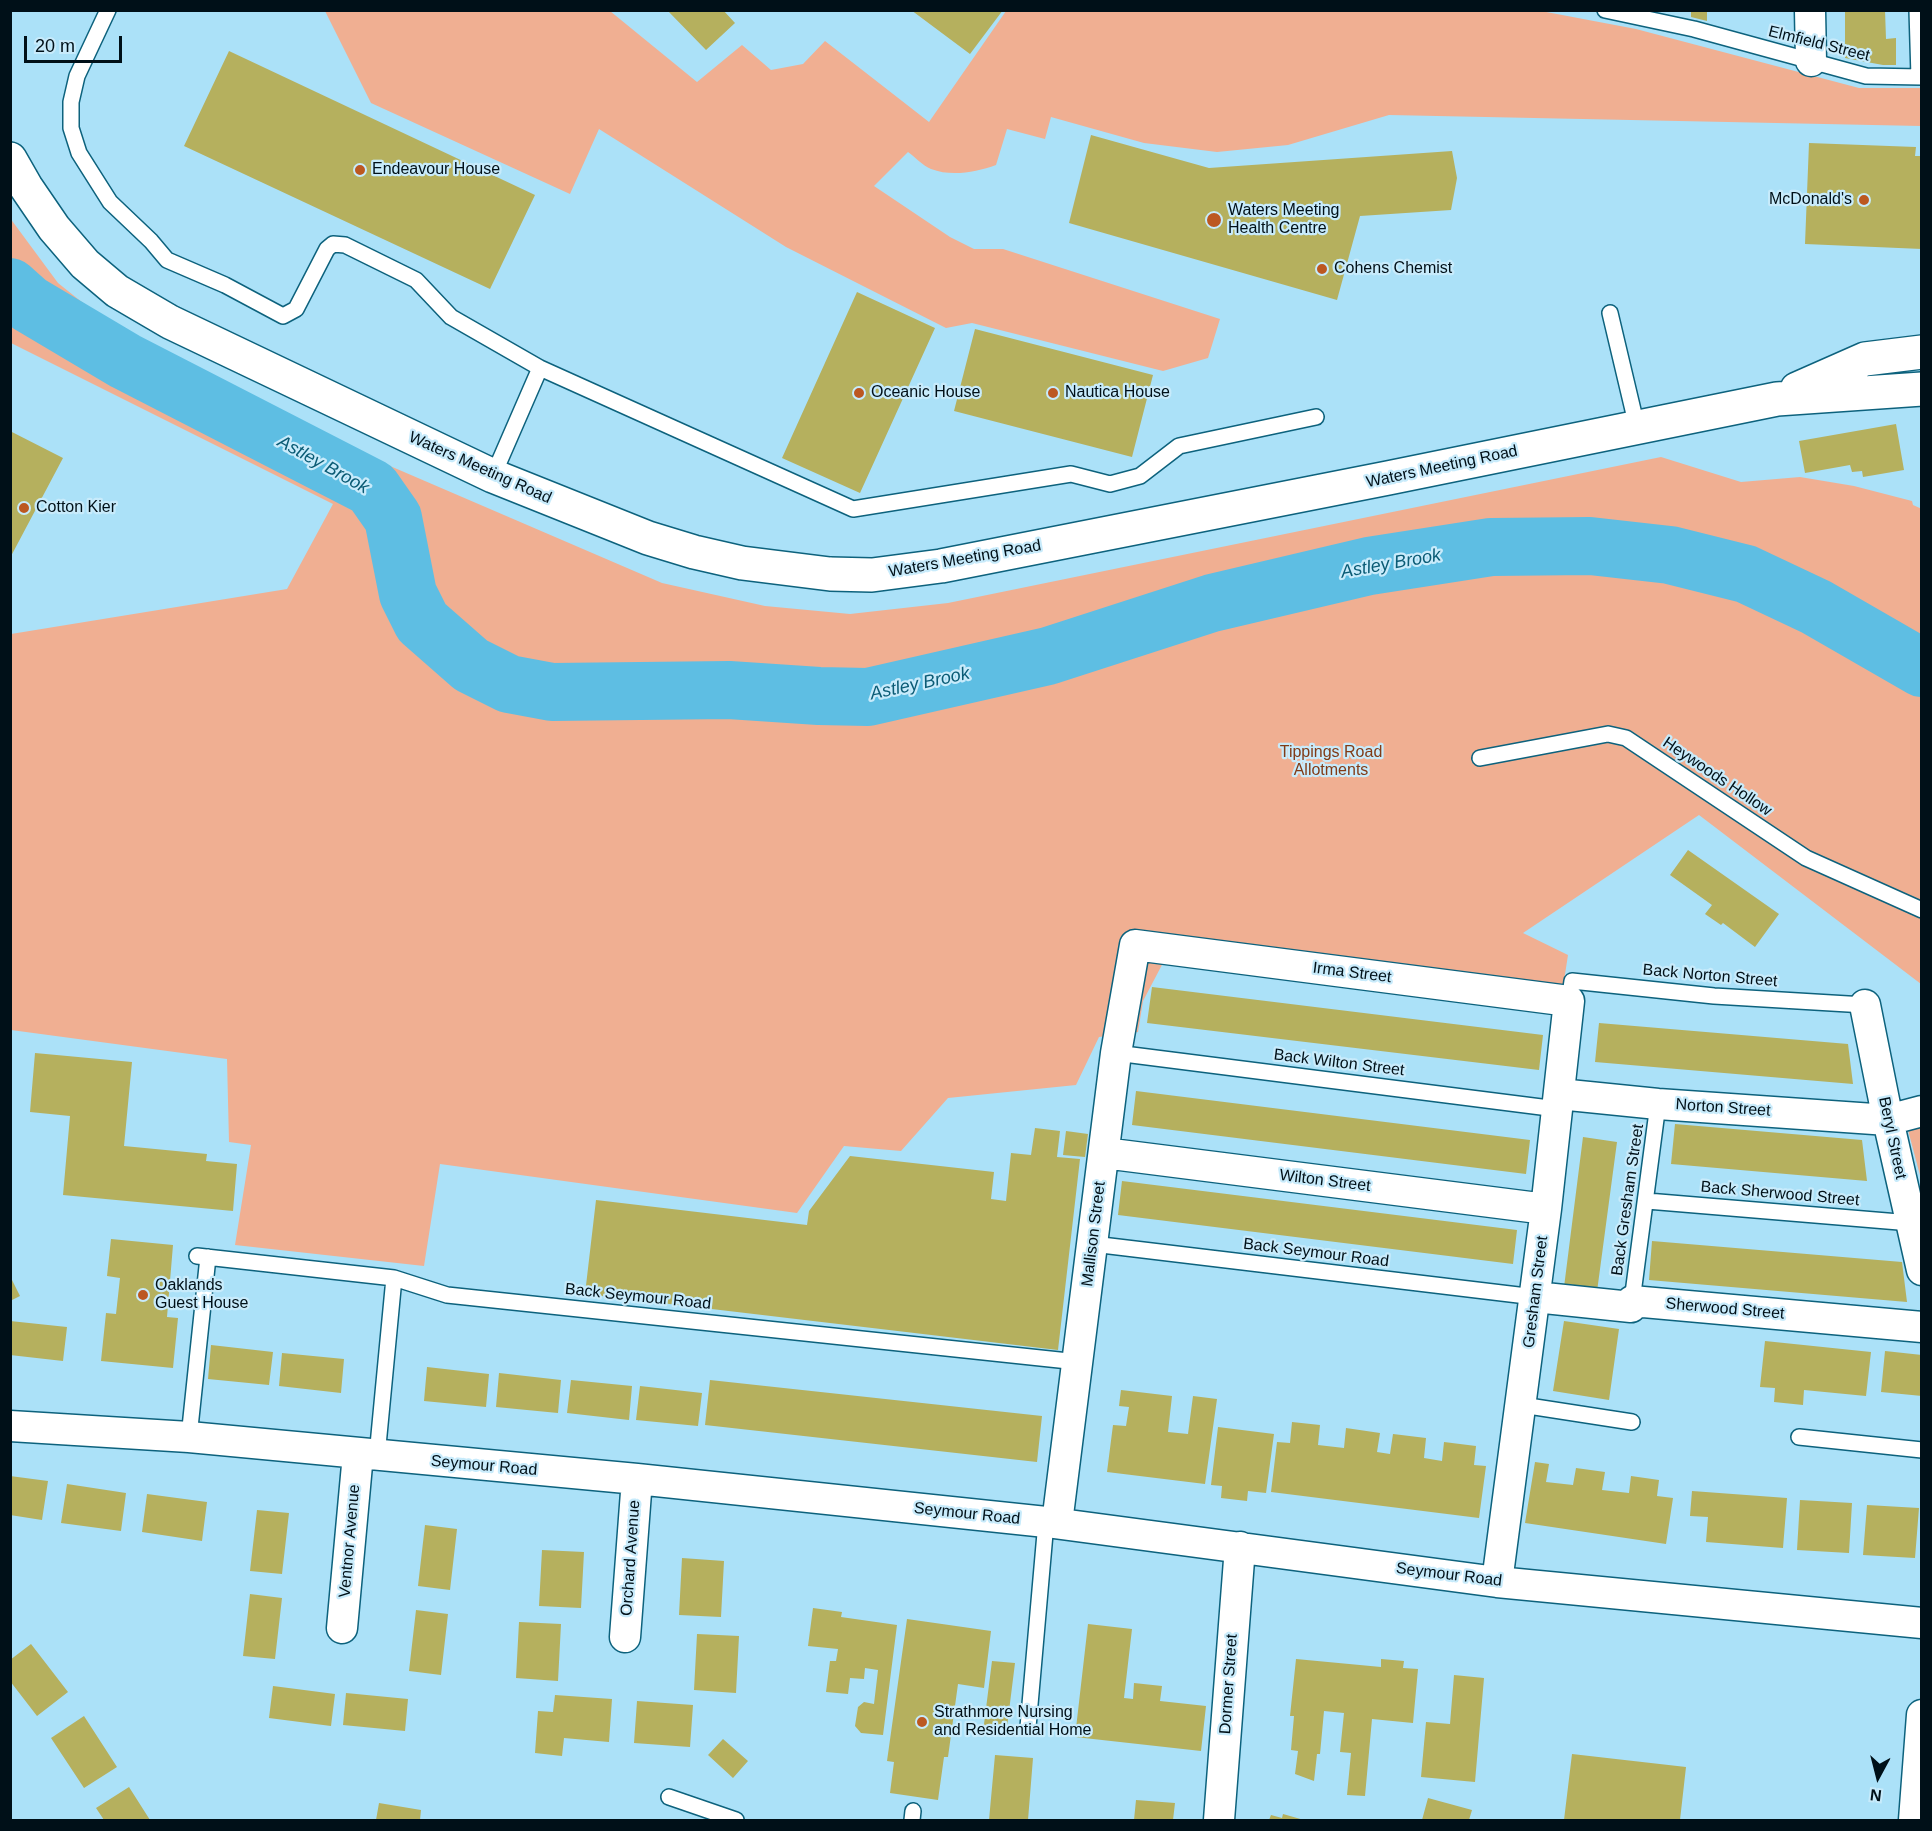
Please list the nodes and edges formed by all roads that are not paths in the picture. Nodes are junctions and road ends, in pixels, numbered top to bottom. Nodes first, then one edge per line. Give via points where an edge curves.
1 (108, 10) edge
2 (1810, 10) edge
3 (1917, 10) edge
4 (1610, 11) edge
5 (1811, 61) junction
6 (1920, 77) edge
7 (10, 159) edge
8 (1610, 313) dead end
9 (1922, 336) edge
10 (1922, 352) edge
11 (1865, 359) junction
12 (540, 368) junction
13 (1922, 389) edge
14 (1777, 399) junction
15 (1316, 417) dead end
16 (1637, 427) junction
17 (493, 476) junction
18 (1480, 758) dead end
19 (1922, 910) edge
20 (1135, 945) joint
21 (1569, 1001) junction
22 (1865, 1005) joint
23 (1116, 1053) junction
24 (1558, 1101) junction
25 (1658, 1104) junction
26 (1922, 1111) edge
27 (1888, 1120) junction
28 (1104, 1153) junction
29 (1647, 1201) junction
30 (1546, 1209) junction
31 (1911, 1222) junction
32 (1093, 1244) junction
33 (1922, 1270) edge
34 (394, 1278) junction
35 (1535, 1297) junction
36 (1632, 1301) junction
37 (1922, 1327) edge
38 (1078, 1362) junction
39 (1522, 1406) junction
40 (1632, 1422) dead end
41 (10, 1426) edge
42 (189, 1437) junction
43 (1799, 1437) dead end
44 (1922, 1450) edge
45 (367, 1455) junction
46 (637, 1479) junction
47 (1051, 1523) junction
48 (1240, 1547) junction
49 (1497, 1582) junction
50 (1922, 1623) edge
51 (342, 1628) dead end
52 (625, 1638) dead end
53 (1922, 1715) edge
54 (1028, 1727) dead end
55 (1920, 1747) edge
56 (669, 1797) dead end
57 (736, 1821) edge
58 (1219, 1821) edge
59 (1914, 1821) edge

1 - 12 lane via 77,76 71,128 79,153 110,202 167,260 283,316 296,309 327,249 333,244 345,245 416,280 451,317
2 - 5 street
3 - 6 lane
4 - 5 lane, Elmfield Street
5 - 6 lane, Elmfield Street via 1866,76
7 - 17 street, Waters Meeting Road via 54,228 85,264 117,291 181,327
8 - 16 lane
9 - 11 street
10 - 11 street, Waters Meeting Road
11 - 14 street, Waters Meeting Road
12 - 15 lane via 853,509 1071,474 1110,484 1140,476 1179,446
12 - 17 lane
13 - 14 street, Waters Meeting Road
14 - 16 street, Waters Meeting Road
16 - 17 street, Waters Meeting Road via 953,564 872,575 788,570 694,552 648,538
18 - 19 lane, Heywoods Hollow via 1608,734 1626,738 1806,858
20 - 21 street, Irma Street
20 - 23 street, Mallison Street
21 - 22 lane, Back Norton Street via 1572,981 1714,996
21 - 24 street, Gresham Street
22 - 27 street, Beryl Street
23 - 24 lane, Back Wilton Street
23 - 28 street, Mallison Street
24 - 25 street, Norton Street
24 - 30 street, Gresham Street
25 - 27 street, Norton Street
25 - 29 lane, Back Gresham Street
26 - 27 street, Norton Street
27 - 31 street, Beryl Street
28 - 30 street, Wilton Street
28 - 32 street, Mallison Street
29 - 31 lane, Back Sherwood Street
29 - 36 lane, Back Gresham Street
30 - 35 street, Gresham Street
31 - 33 street, Beryl Street
32 - 35 lane, Back Seymour Road
32 - 38 street, Mallison Street
34 - 38 lane, Back Seymour Road via 447,1295
34 - 42 lane, Back Seymour Road via 203,1257
34 - 45 lane
35 - 36 street, Sherwood Street via 1631,1307
35 - 39 street, Gresham Street
36 - 37 street, Sherwood Street
38 - 47 street, Mallison Street
39 - 40 lane
39 - 49 street, Gresham Street
41 - 42 street, Seymour Road
42 - 45 street, Seymour Road
43 - 44 lane
45 - 46 street, Seymour Road
45 - 51 street, Ventnor Avenue
46 - 47 street, Seymour Road
46 - 52 street, Orchard Avenue
47 - 48 street, Seymour Road
47 - 54 lane
48 - 49 street, Seymour Road
48 - 58 street, Dormer Street
49 - 50 street, Seymour Road
53 - 55 street
55 - 59 street
56 - 57 lane

